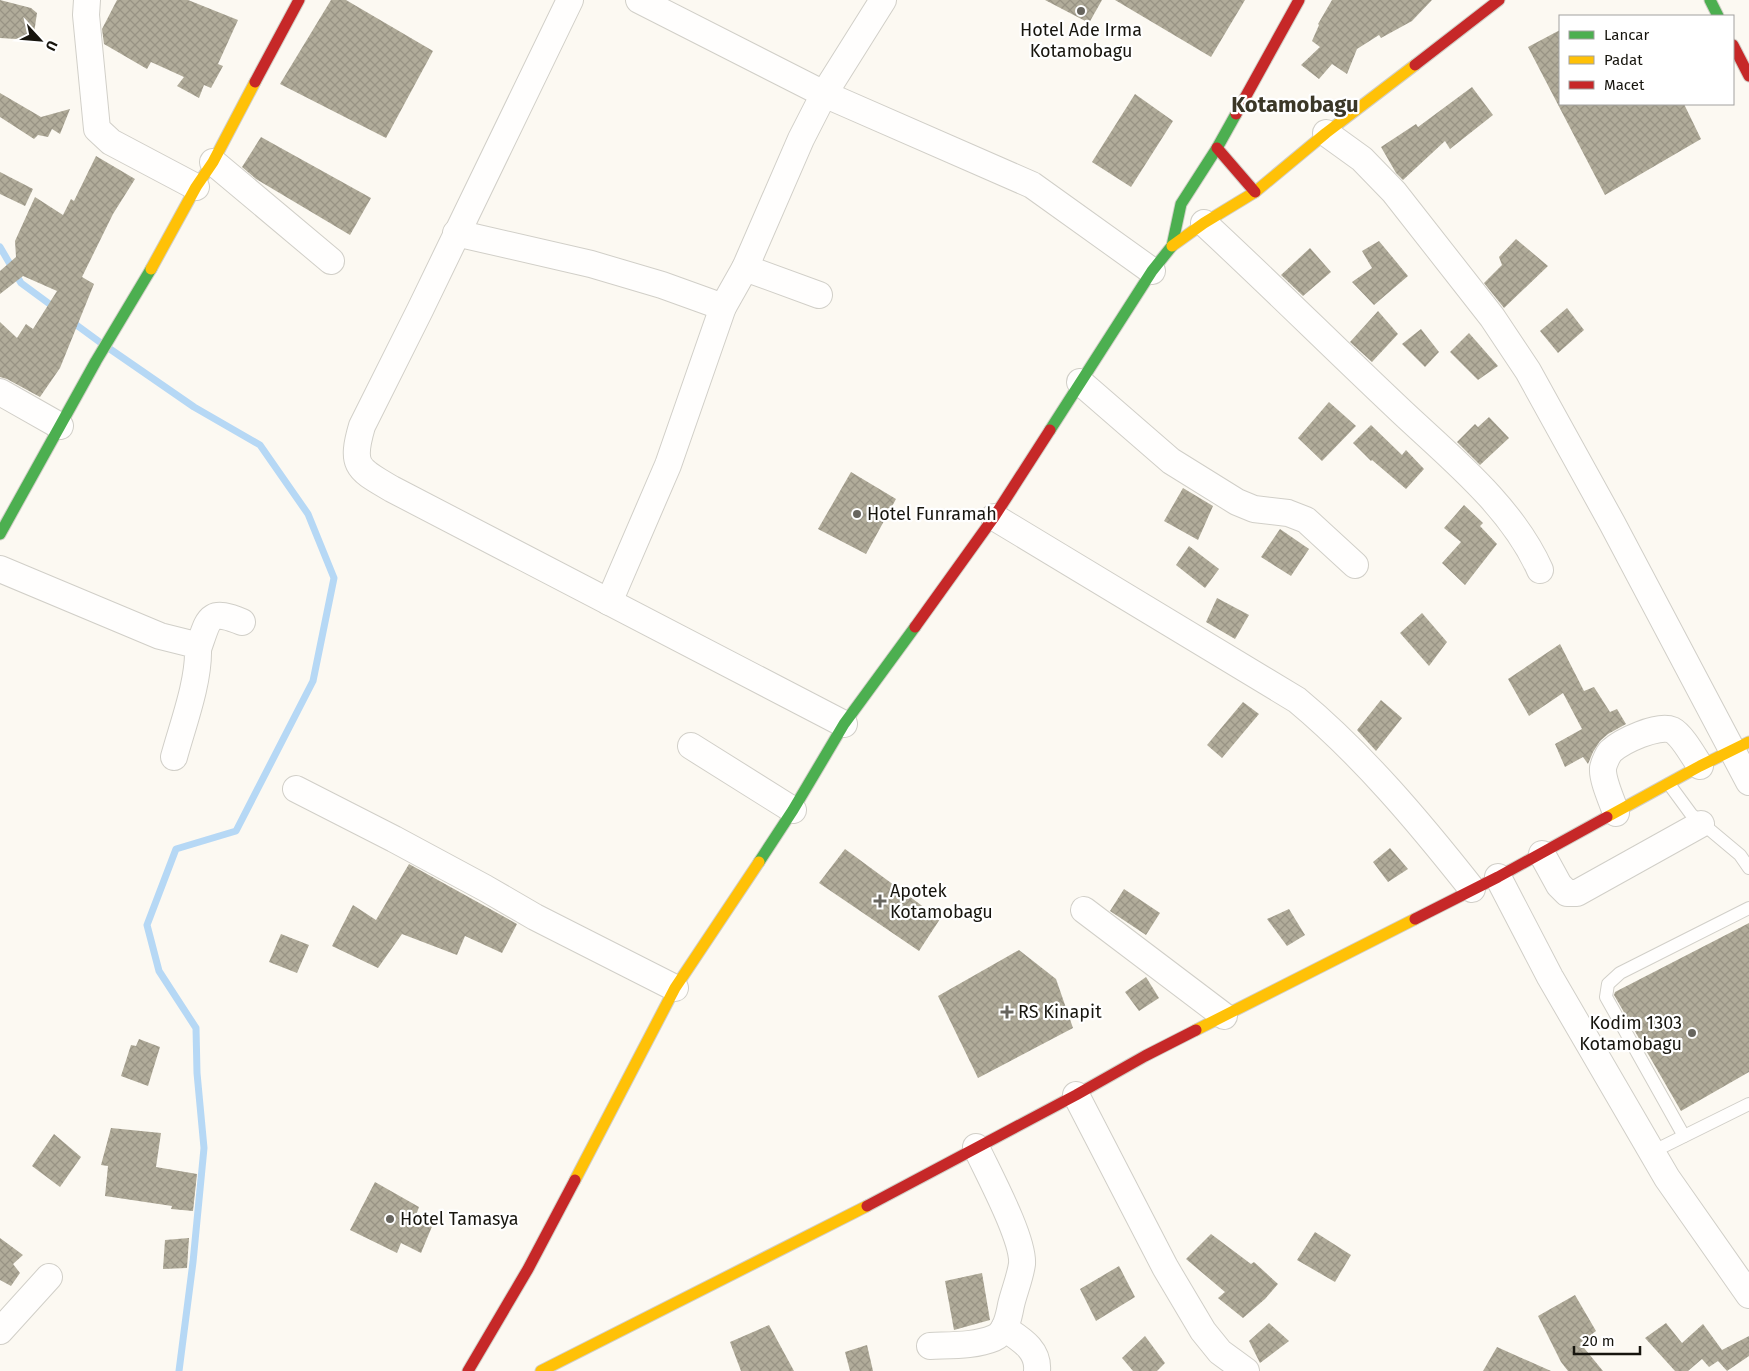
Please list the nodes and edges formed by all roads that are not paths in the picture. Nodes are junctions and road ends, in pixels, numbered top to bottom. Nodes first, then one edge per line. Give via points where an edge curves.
1 (87, 0) edge
2 (299, 0) edge
3 (570, 0) edge
4 (639, 0) edge
5 (883, 0) edge
6 (1499, 0) edge
7 (1710, 0) edge
8 (1298, 1) edge
9 (1718, 15) edge
10 (1734, 46) edge
11 (1749, 76) edge
12 (824, 94) junction
13 (1326, 133) junction
14 (1217, 148) junction
15 (213, 162) junction
16 (196, 187) junction
17 (1255, 192) junction
18 (1204, 223) junction
19 (456, 234) junction
20 (1172, 246) junction
21 (331, 261) dead end
22 (745, 268) junction
23 (1152, 271) junction
24 (819, 295) dead end
25 (723, 307) junction
26 (1080, 382) junction
27 (0, 392) edge
28 (60, 426) junction
29 (994, 517) junction
30 (0, 534) edge
31 (1355, 565) dead end
32 (0, 568) edge
33 (1540, 570) dead end
34 (609, 602) junction
35 (242, 622) dead end
36 (198, 649) junction
37 (844, 724) junction
38 (1741, 745) edge
39 (691, 746) dead end
40 (174, 757) dead end
41 (1700, 766) junction
42 (1749, 782) edge
43 (1669, 784) junction
44 (296, 789) dead end
45 (793, 810) junction
46 (1616, 813) junction
47 (1702, 824) junction
48 (1542, 854) junction
49 (1749, 868) edge
50 (1498, 877) junction
51 (1472, 889) junction
52 (1749, 908) edge
53 (1084, 910) dead end
54 (675, 988) junction
55 (1224, 1016) junction
56 (1076, 1095) junction
57 (1749, 1104) edge
58 (1684, 1136) junction
59 (976, 1147) junction
60 (1652, 1152) junction
61 (49, 1277) dead end
62 (1749, 1295) edge
63 (1004, 1328) junction
64 (0, 1331) edge
65 (930, 1346) dead end
66 (468, 1371) edge
67 (541, 1371) edge
68 (1037, 1371) edge
69 (1246, 1371) edge

1 - 16 street via 96,129 111,142
2 - 15 main road
3 - 19 street
4 - 12 street
5 - 12 street
6 - 13 main road
7 - 9 main road
8 - 14 main road
10 - 11 main road
12 - 22 street
12 - 23 street via 1032,185
13 - 17 main road
13 - 38 street via 1362,159 1394,192 1492,318 1528,371
14 - 17 main road
14 - 20 main road via 1181,204
15 - 16 main road
15 - 21 street
16 - 28 main road
17 - 18 main road
18 - 20 main road
18 - 33 street via 1460,465 1512,524 1532,552
19 - 25 street via 591,264
19 - 34 street via 362,426 356,461 367,474 392,489
20 - 23 main road
22 - 24 street
22 - 25 street
23 - 26 main road
25 - 34 street via 668,465
26 - 29 main road
26 - 31 street via 1171,460 1238,502 1254,509 1288,513 1306,520
27 - 28 street
28 - 30 main road
29 - 37 main road
29 - 51 street via 1297,700 1362,761
32 - 36 street
34 - 37 street
35 - 36 street via 213,616 206,625
36 - 40 street via 193,687
37 - 45 main road
38 - 41 main road
38 - 42 street
39 - 45 street
41 - 43 main road
41 - 46 street via 1678,734 1671,730 1659,728 1639,735 1610,752 1603,766
43 - 46 main road
43 - 47 lane
44 - 54 street
45 - 54 main road
46 - 48 main road
47 - 48 street via 1577,893 1567,893 1559,885
47 - 49 lane via 1740,855
48 - 50 main road
50 - 51 main road
50 - 60 street via 1550,977
51 - 55 main road
52 - 58 lane via 1620,974 1608,984 1606,997
53 - 55 street
54 - 66 main road via 528,1269
55 - 56 main road
56 - 59 main road
56 - 69 street via 1165,1267 1203,1331 1220,1352
57 - 58 lane
58 - 60 lane
59 - 63 street via 1020,1246 1022,1263
59 - 67 main road via 845,1218
60 - 62 street
61 - 64 street
63 - 65 street via 997,1337 976,1343
63 - 68 street via 1031,1348 1038,1364

